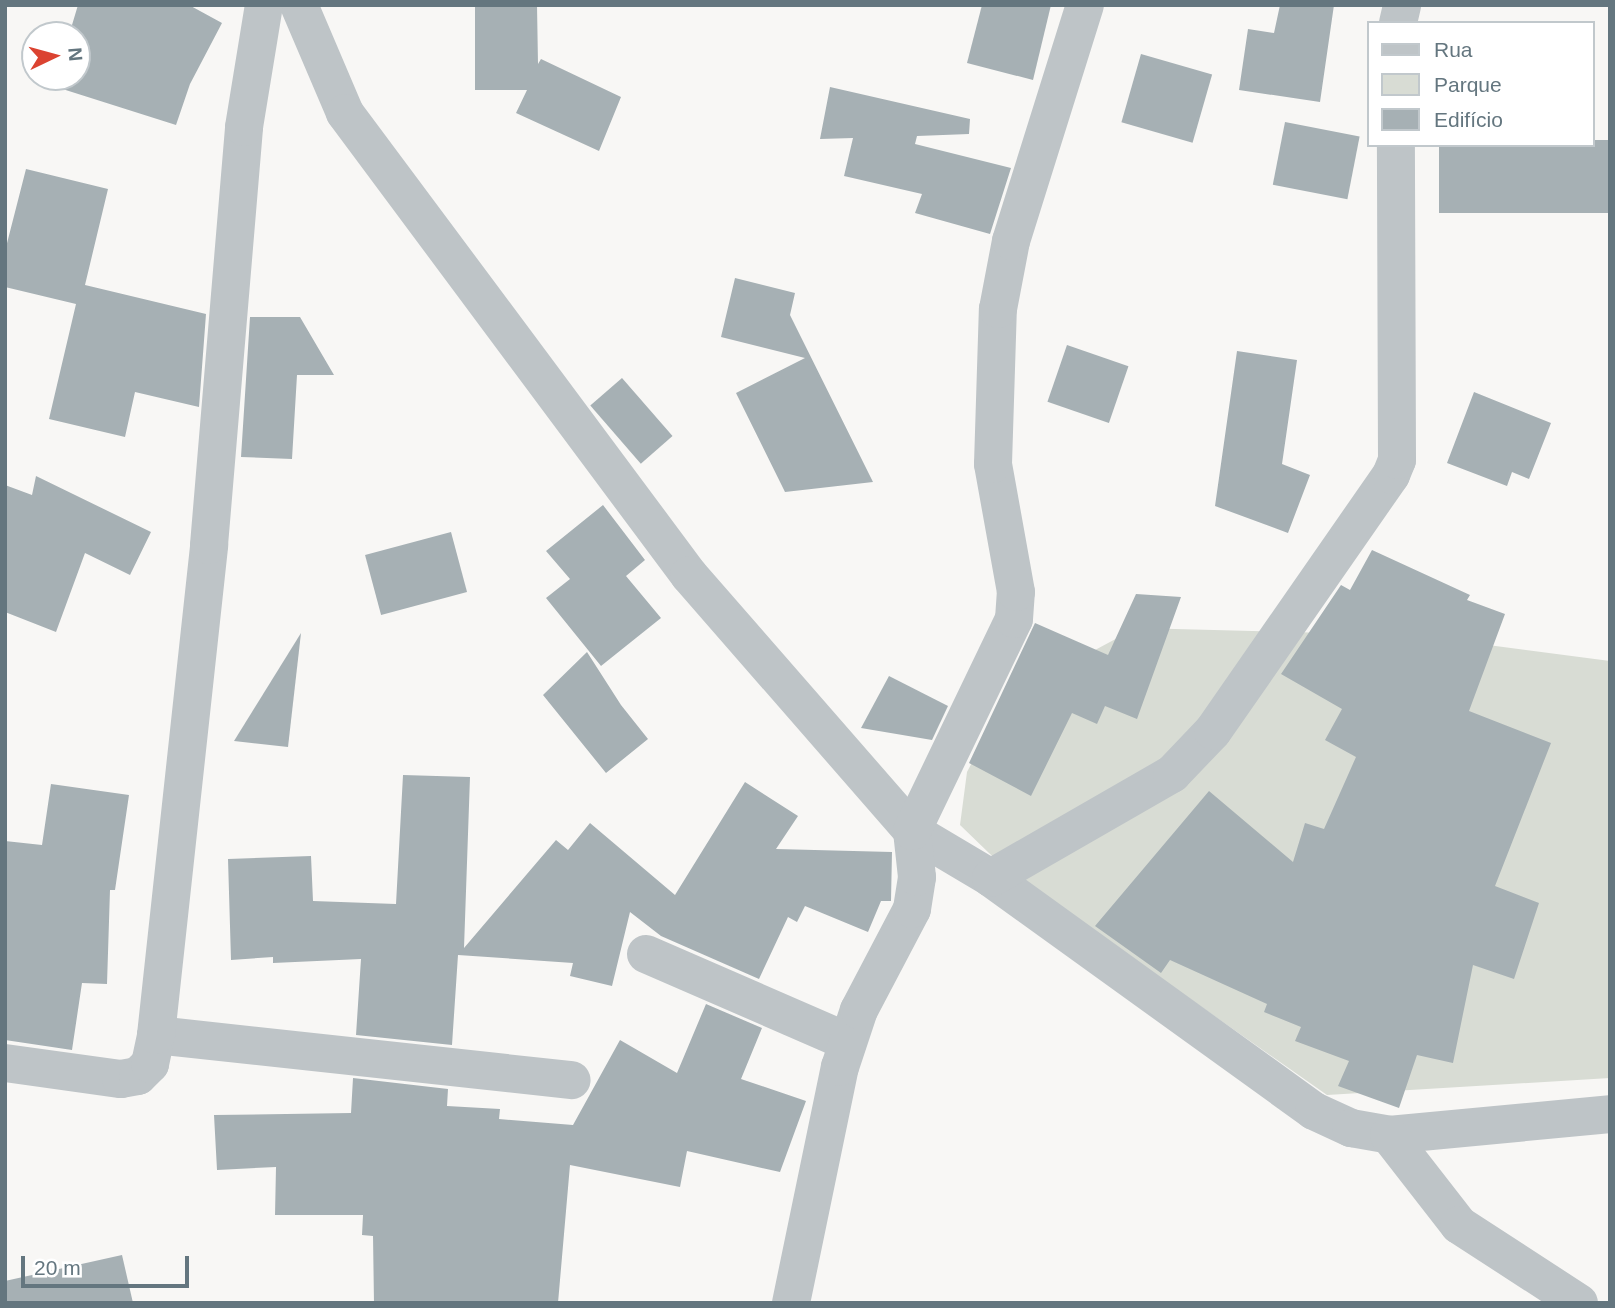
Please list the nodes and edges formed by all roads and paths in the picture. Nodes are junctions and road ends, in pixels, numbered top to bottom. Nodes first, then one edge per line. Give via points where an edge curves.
1 (264, 5) edge
2 (299, 5) edge
3 (1085, 5) edge
4 (1396, 147) edge
5 (912, 831) junction
6 (991, 878) junction
7 (646, 954) dead end
8 (156, 1035) junction
9 (848, 1042) junction
10 (5, 1063) edge
11 (572, 1080) dead end
12 (1610, 1114) edge
13 (1389, 1135) junction
14 (791, 1303) edge
15 (1579, 1303) edge

1 - 8 street via 244,127 209,545
2 - 5 street via 330,83 361,135 689,576
3 - 5 street via 1011,241 998,309 993,464 1016,592 1014,619
4 - 6 street via 1397,460 1391,475 1213,731 1171,774
5 - 6 street
5 - 9 street via 917,877 912,909 859,1010
6 - 13 street via 1314,1111 1350,1128
7 - 9 street
8 - 10 street via 150,1064 138,1076 121,1079
8 - 11 street
9 - 14 street
12 - 13 street
13 - 15 street via 1459,1225

